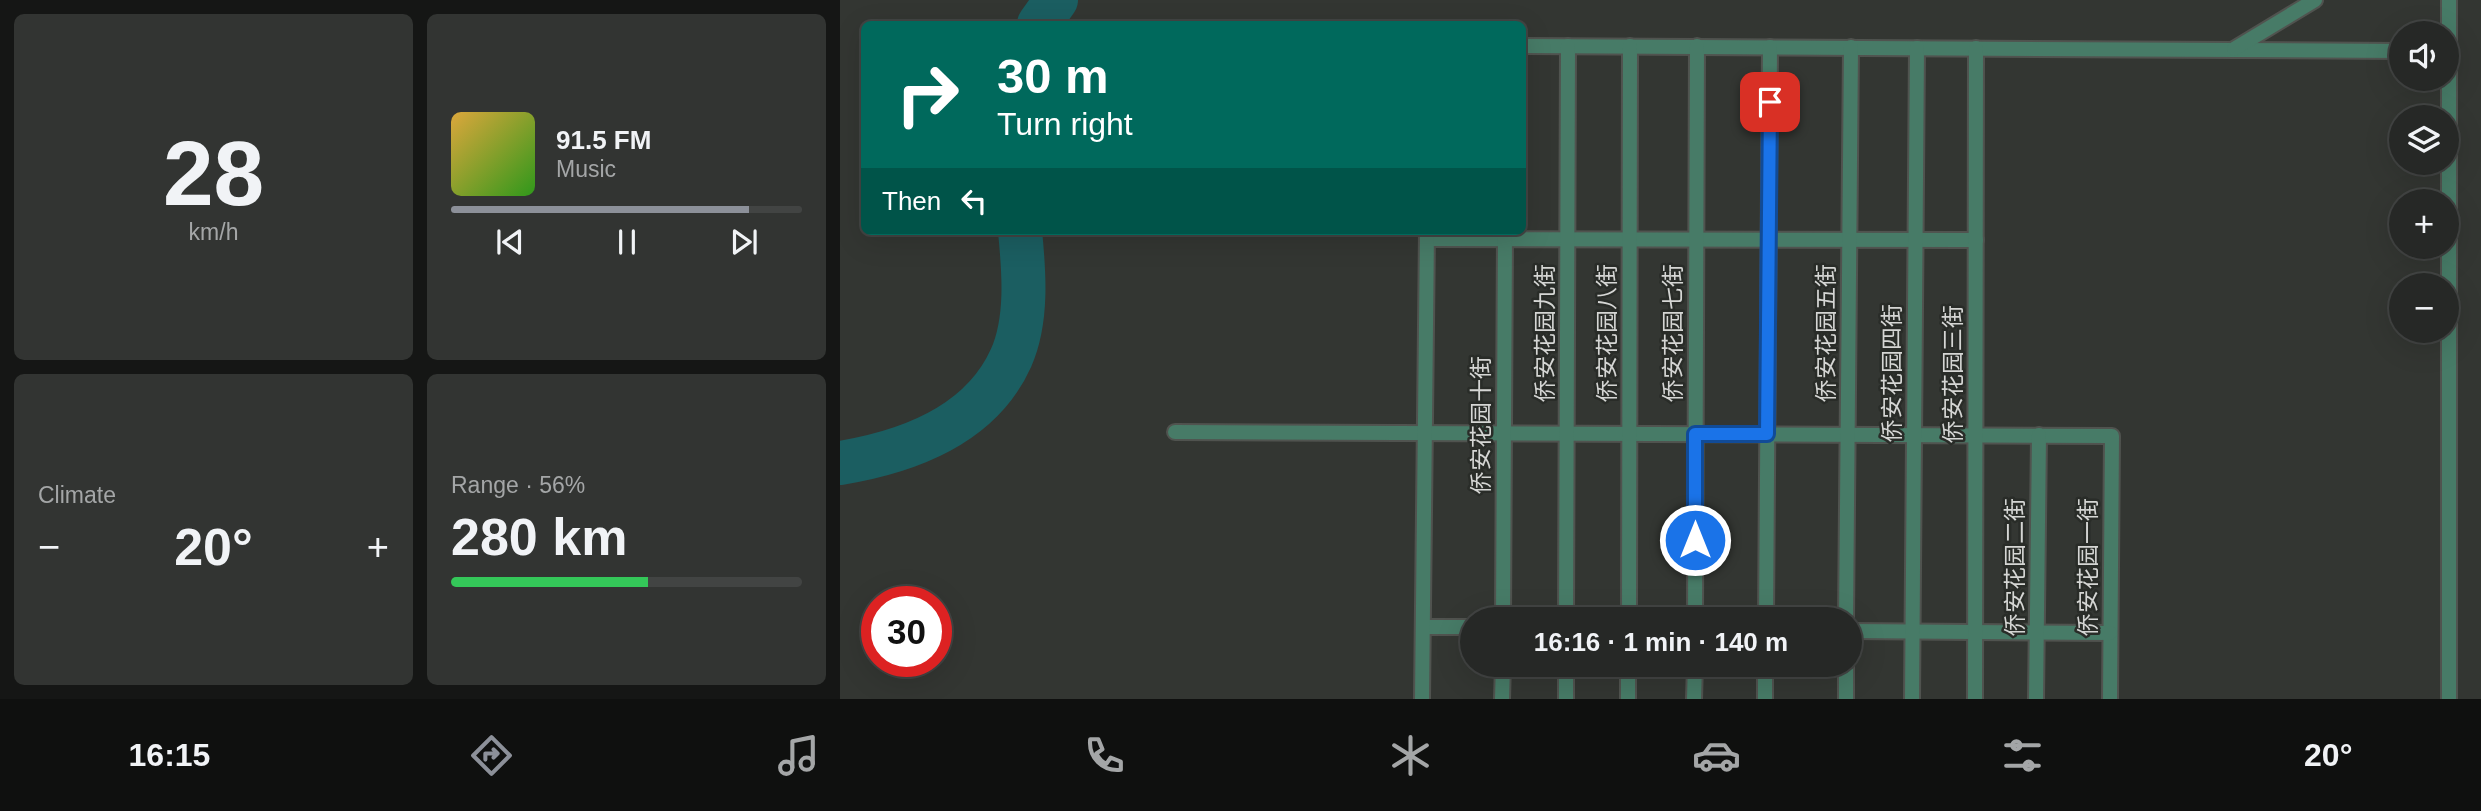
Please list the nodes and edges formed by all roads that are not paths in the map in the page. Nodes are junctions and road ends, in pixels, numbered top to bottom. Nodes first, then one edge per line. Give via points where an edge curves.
1 (2315, 0) edge
2 (2449, 0) edge
3 (2449, 21) edge
4 (1526, 46) edge
5 (1569, 46) junction
6 (1630, 46) junction
7 (1697, 47) junction
8 (1770, 47) junction
9 (1851, 47) junction
10 (1917, 48) junction
11 (1976, 48) junction
12 (2232, 50) junction
13 (2389, 51) edge
14 (2449, 91) edge
15 (1427, 235) edge
16 (1505, 235) edge
17 (1568, 239) junction
18 (1630, 239) junction
19 (1696, 239) junction
20 (1768, 239) junction
21 (1849, 240) junction
22 (1916, 240) junction
23 (1976, 240) junction
24 (1175, 432) dead end
25 (1425, 433) junction
26 (1504, 433) junction
27 (1567, 433) junction
28 (1629, 434) junction
29 (1695, 434) junction
30 (1767, 434) junction
31 (1848, 435) junction
32 (1914, 435) junction
33 (1976, 435) junction
34 (2039, 435) junction
35 (1503, 607) edge
36 (1566, 607) edge
37 (1629, 607) edge
38 (1695, 607) edge
39 (1766, 607) edge
40 (1846, 607) edge
41 (1423, 627) junction
42 (1460, 627) edge
43 (1862, 631) edge
44 (1913, 632) junction
45 (1975, 632) junction
46 (2037, 633) junction
47 (2110, 633) junction
48 (1503, 677) edge
49 (1566, 677) edge
50 (1629, 677) edge
51 (1695, 677) edge
52 (1765, 677) edge
53 (1846, 677) edge
54 (1422, 699) edge
55 (1502, 699) edge
56 (1566, 699) edge
57 (1628, 699) edge
58 (1694, 699) edge
59 (1765, 699) edge
60 (1846, 699) edge
61 (1912, 699) edge
62 (1975, 699) edge
63 (2036, 699) edge
64 (2110, 699) edge
65 (2449, 699) edge

1 - 12 street
2 - 3 street
4 - 5 street
5 - 6 street
5 - 17 street, 侨安花园九街
6 - 7 street
6 - 18 street, 侨安花园八街
7 - 8 street
7 - 19 street, 侨安花园七街
8 - 9 street
8 - 20 street
9 - 10 street
9 - 21 street, 侨安花园五街
10 - 11 street
10 - 22 street, 侨安花园四街
11 - 12 street
11 - 23 street, 侨安花园三街
12 - 13 street
14 - 65 street
15 - 16 street
15 - 25 street
16 - 17 street
16 - 26 street, 侨安花园十街
17 - 18 street
17 - 27 street, 侨安花园九街
18 - 19 street
18 - 28 street, 侨安花园八街
19 - 20 street
19 - 29 street, 侨安花园七街
20 - 21 street
20 - 30 street
21 - 22 street
21 - 31 street, 侨安花园五街
22 - 23 street
22 - 32 street, 侨安花园四街
23 - 33 street, 侨安花园三街
24 - 25 street
25 - 26 street
25 - 41 street
26 - 27 street
26 - 35 street, 侨安花园十街
27 - 28 street
27 - 36 street, 侨安花园九街
28 - 29 street
28 - 37 street, 侨安花园八街
29 - 30 street
29 - 38 street, 侨安花园七街
30 - 31 street
30 - 39 street
31 - 32 street
31 - 40 street, 侨安花园五街
32 - 33 street
32 - 44 street, 侨安花园四街
33 - 34 street
33 - 45 street, 侨安花园三街
34 - 46 street, 侨安花园二街
34 - 47 street, 侨安花园一街 via 2112,436
41 - 42 street
41 - 54 street
43 - 44 street
44 - 45 street
44 - 61 street, 侨安花园四街
45 - 46 street
45 - 62 street, 侨安花园三街
46 - 47 street
46 - 63 street, 侨安花园二街
47 - 64 street, 侨安花园一街
48 - 55 street
49 - 56 street
50 - 57 street
51 - 58 street
52 - 59 street
53 - 60 street

